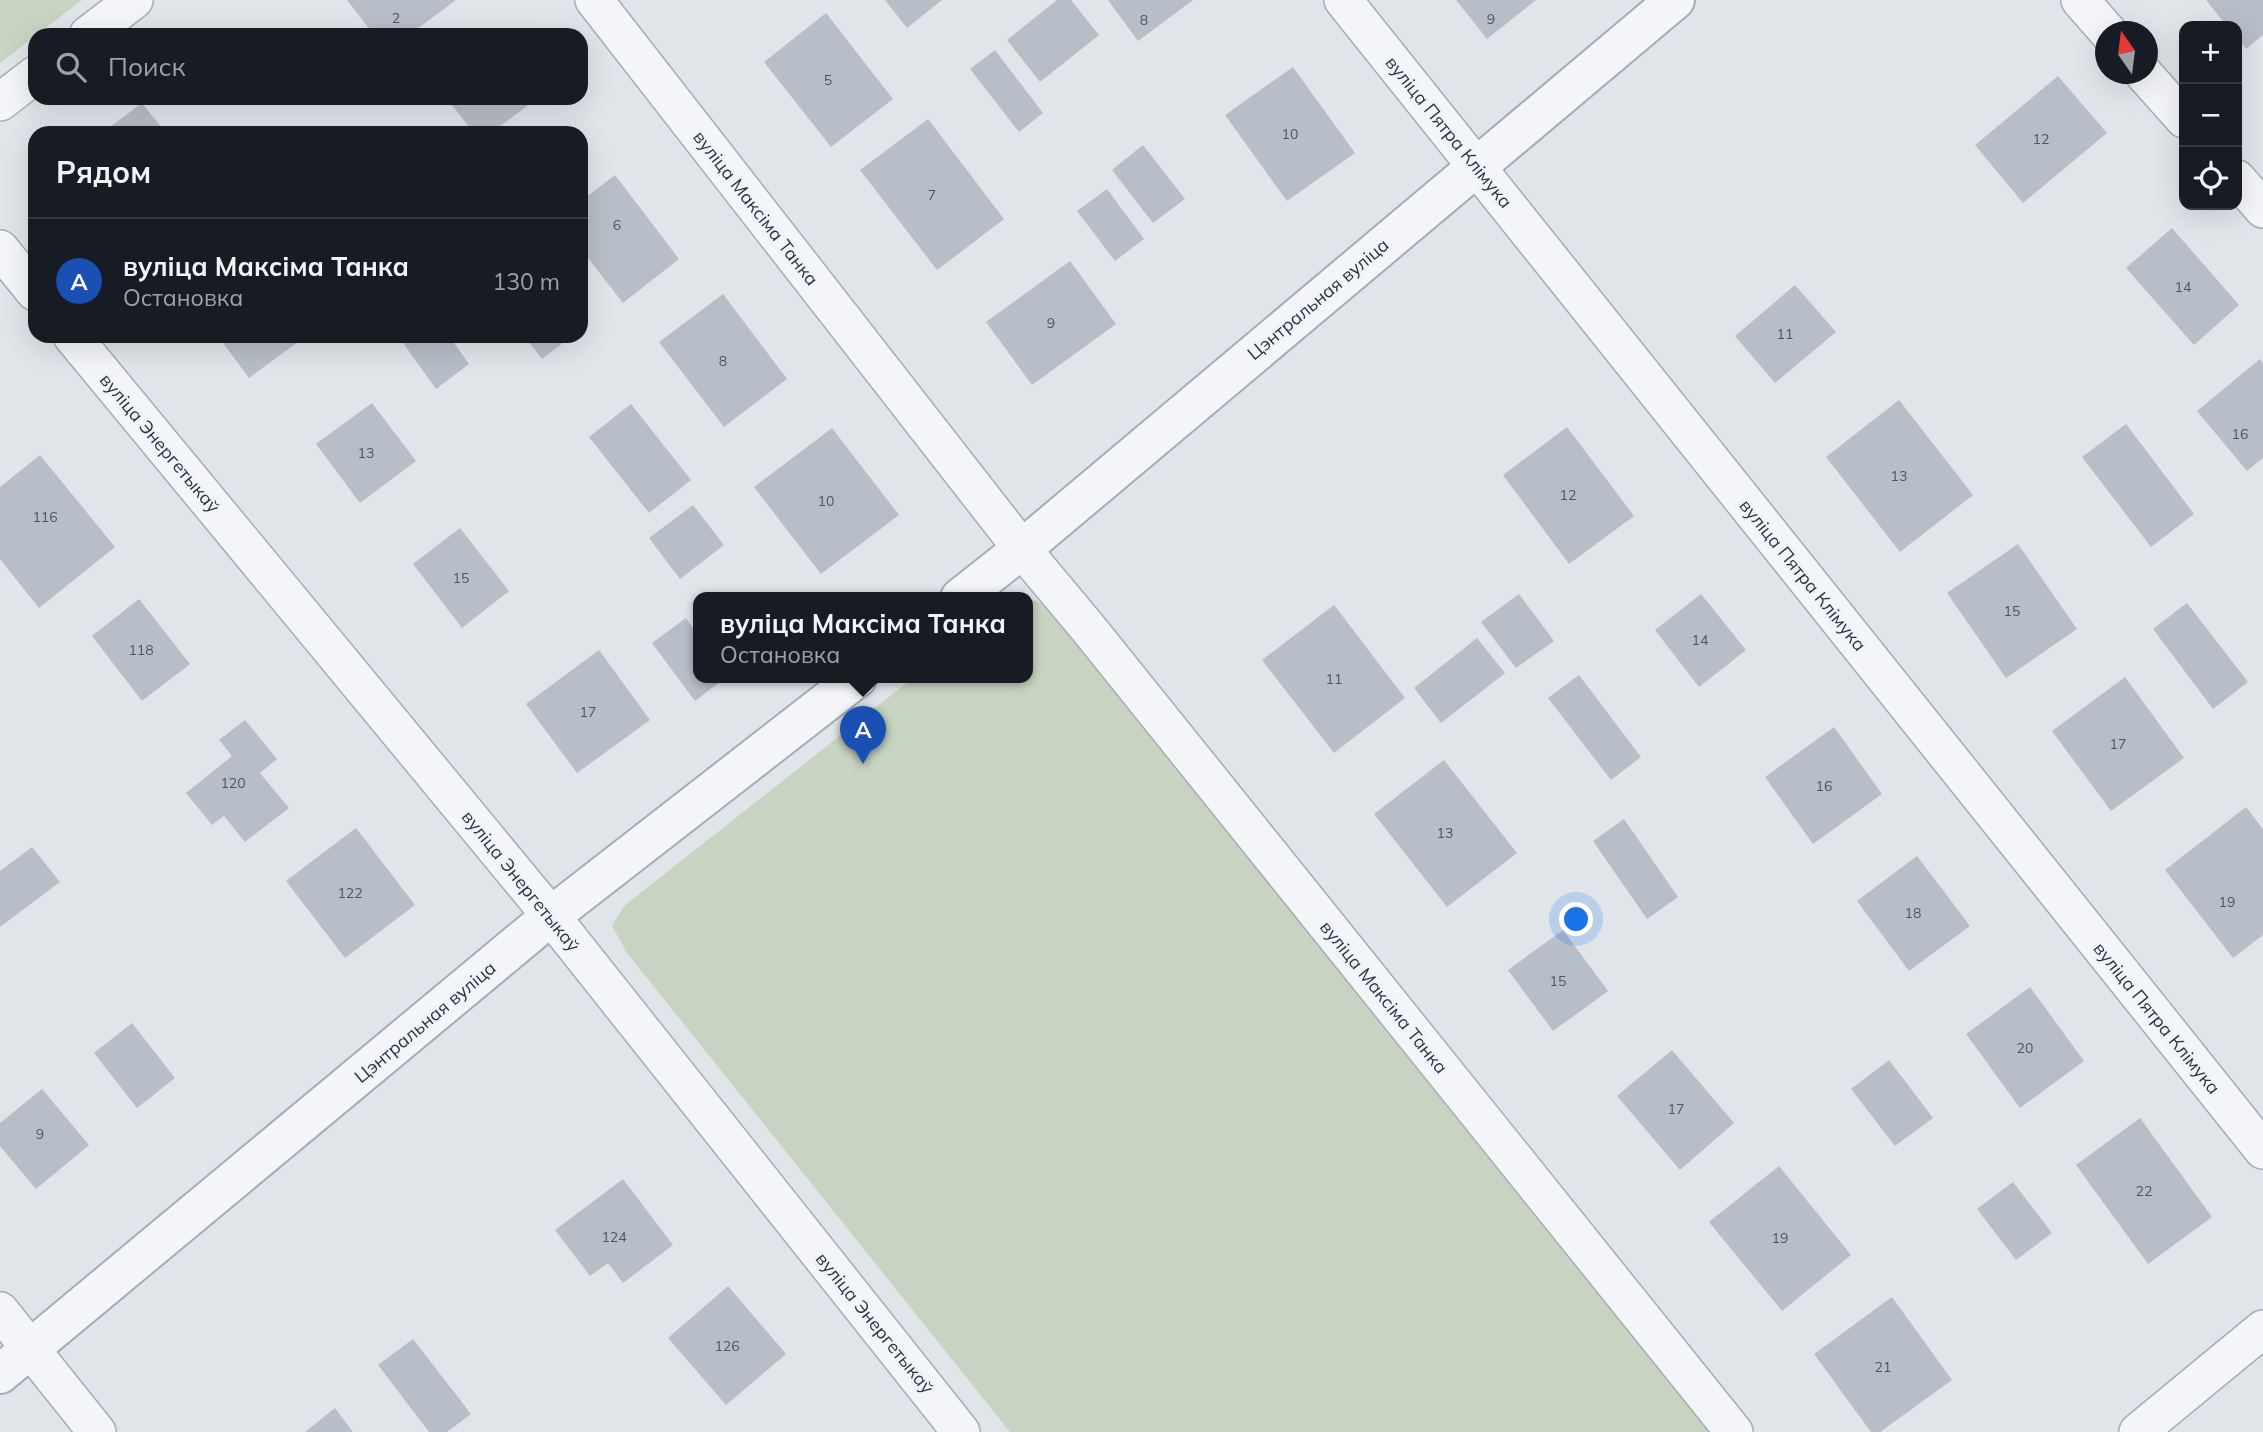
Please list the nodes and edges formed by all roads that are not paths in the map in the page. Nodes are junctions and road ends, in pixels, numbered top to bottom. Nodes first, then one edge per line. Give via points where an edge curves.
1 (134, 0) edge
2 (594, 0) edge
3 (1343, 0) edge
4 (1675, 0) edge
5 (2080, 0) edge
6 (2098, 21) edge
7 (97, 28) edge
8 (28, 80) edge
9 (2153, 84) edge
10 (0, 102) edge
11 (2179, 113) edge
12 (1476, 166) junction
13 (2242, 185) edge
14 (2263, 209) edge
15 (0, 249) edge
16 (28, 283) edge
17 (78, 343) edge
18 (1022, 549) junction
19 (968, 592) edge
20 (851, 683) edge
21 (551, 916) junction
22 (2263, 1150) edge
23 (0, 1311) edge
24 (2263, 1329) edge
25 (32, 1350) junction
26 (0, 1374) edge
27 (97, 1432) edge
28 (961, 1432) edge
29 (1734, 1432) edge
30 (2138, 1432) edge

1 - 7 street
2 - 18 street, вуліца Максіма Танка
3 - 12 street, вуліца Пятра Клімука
4 - 12 street, Цэнтральная вуліца
5 - 6 street
8 - 10 street
9 - 11 street
12 - 18 street, Цэнтральная вуліца
12 - 22 street, вуліца Пятра Клімука
13 - 14 street
15 - 16 street
17 - 21 street, вуліца Энергетыкаў
18 - 19 street, Цэнтральная вуліца
18 - 29 street, вуліца Максіма Танка
20 - 21 street, Цэнтральная вуліца
21 - 25 street, Цэнтральная вуліца
21 - 28 street, вуліца Энергетыкаў
23 - 25 street
24 - 30 street
25 - 26 street, Цэнтральная вуліца
25 - 27 street

